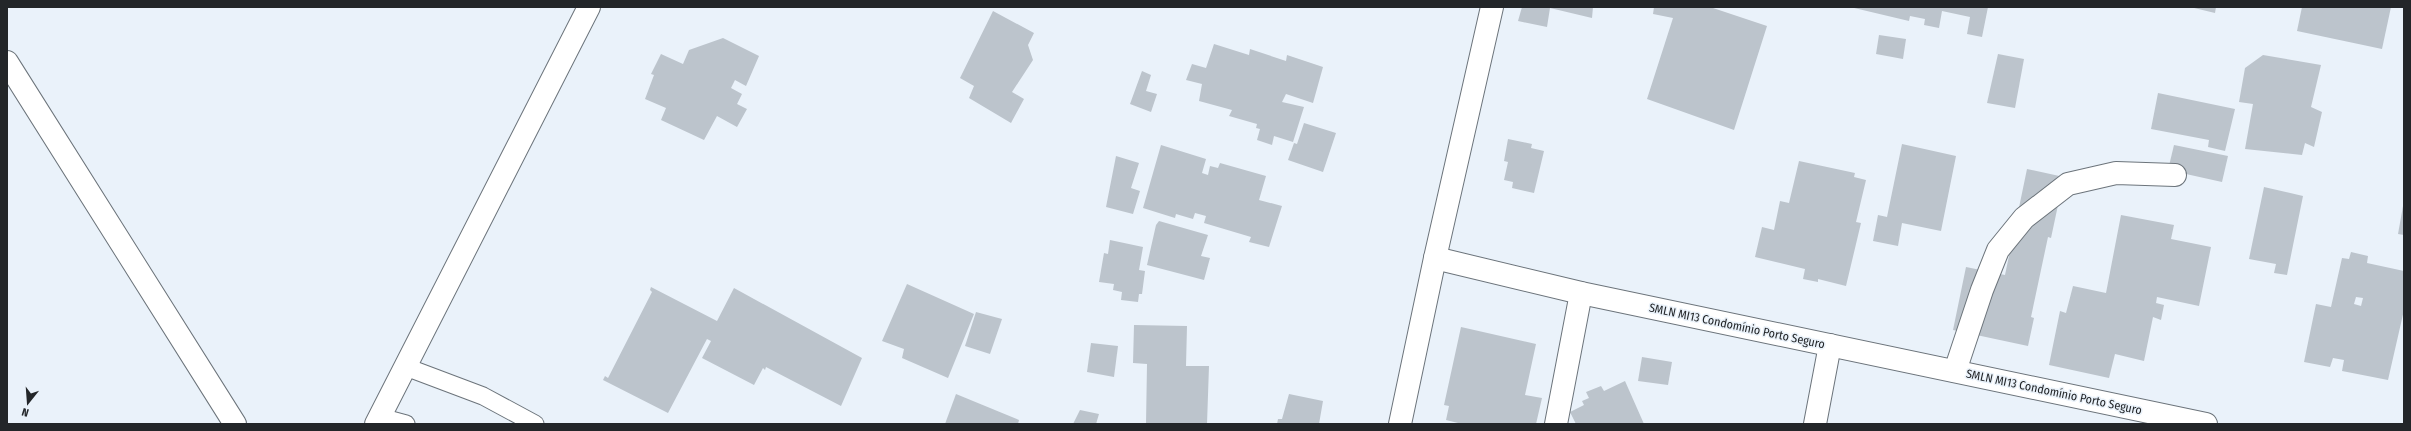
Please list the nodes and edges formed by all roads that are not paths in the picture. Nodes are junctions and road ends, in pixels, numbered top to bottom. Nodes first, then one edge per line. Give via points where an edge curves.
1 (589, 7) edge
2 (1492, 7) edge
3 (7, 62) edge
4 (2175, 175) dead end
5 (1435, 258) junction
6 (1581, 293) junction
7 (1830, 345) junction
8 (406, 367) junction
9 (1955, 371) junction
10 (378, 421) edge
11 (235, 424) edge
12 (406, 424) edge
13 (535, 424) edge
14 (1400, 424) edge
15 (1556, 424) edge
16 (1815, 424) edge
17 (2206, 424) edge

1 - 8 street
2 - 5 street
3 - 11 street
4 - 9 street via 2116,173 2068,184 2024,218 1998,250
5 - 6 street, SMLN MI13 Condomínio Porto Seguro
5 - 14 street
6 - 7 street, SMLN MI13 Condomínio Porto Seguro
6 - 15 street
7 - 9 street, SMLN MI13 Condomínio Porto Seguro
7 - 16 street
8 - 10 street
8 - 13 lane via 483,396
9 - 17 street, SMLN MI13 Condomínio Porto Seguro
10 - 12 lane

